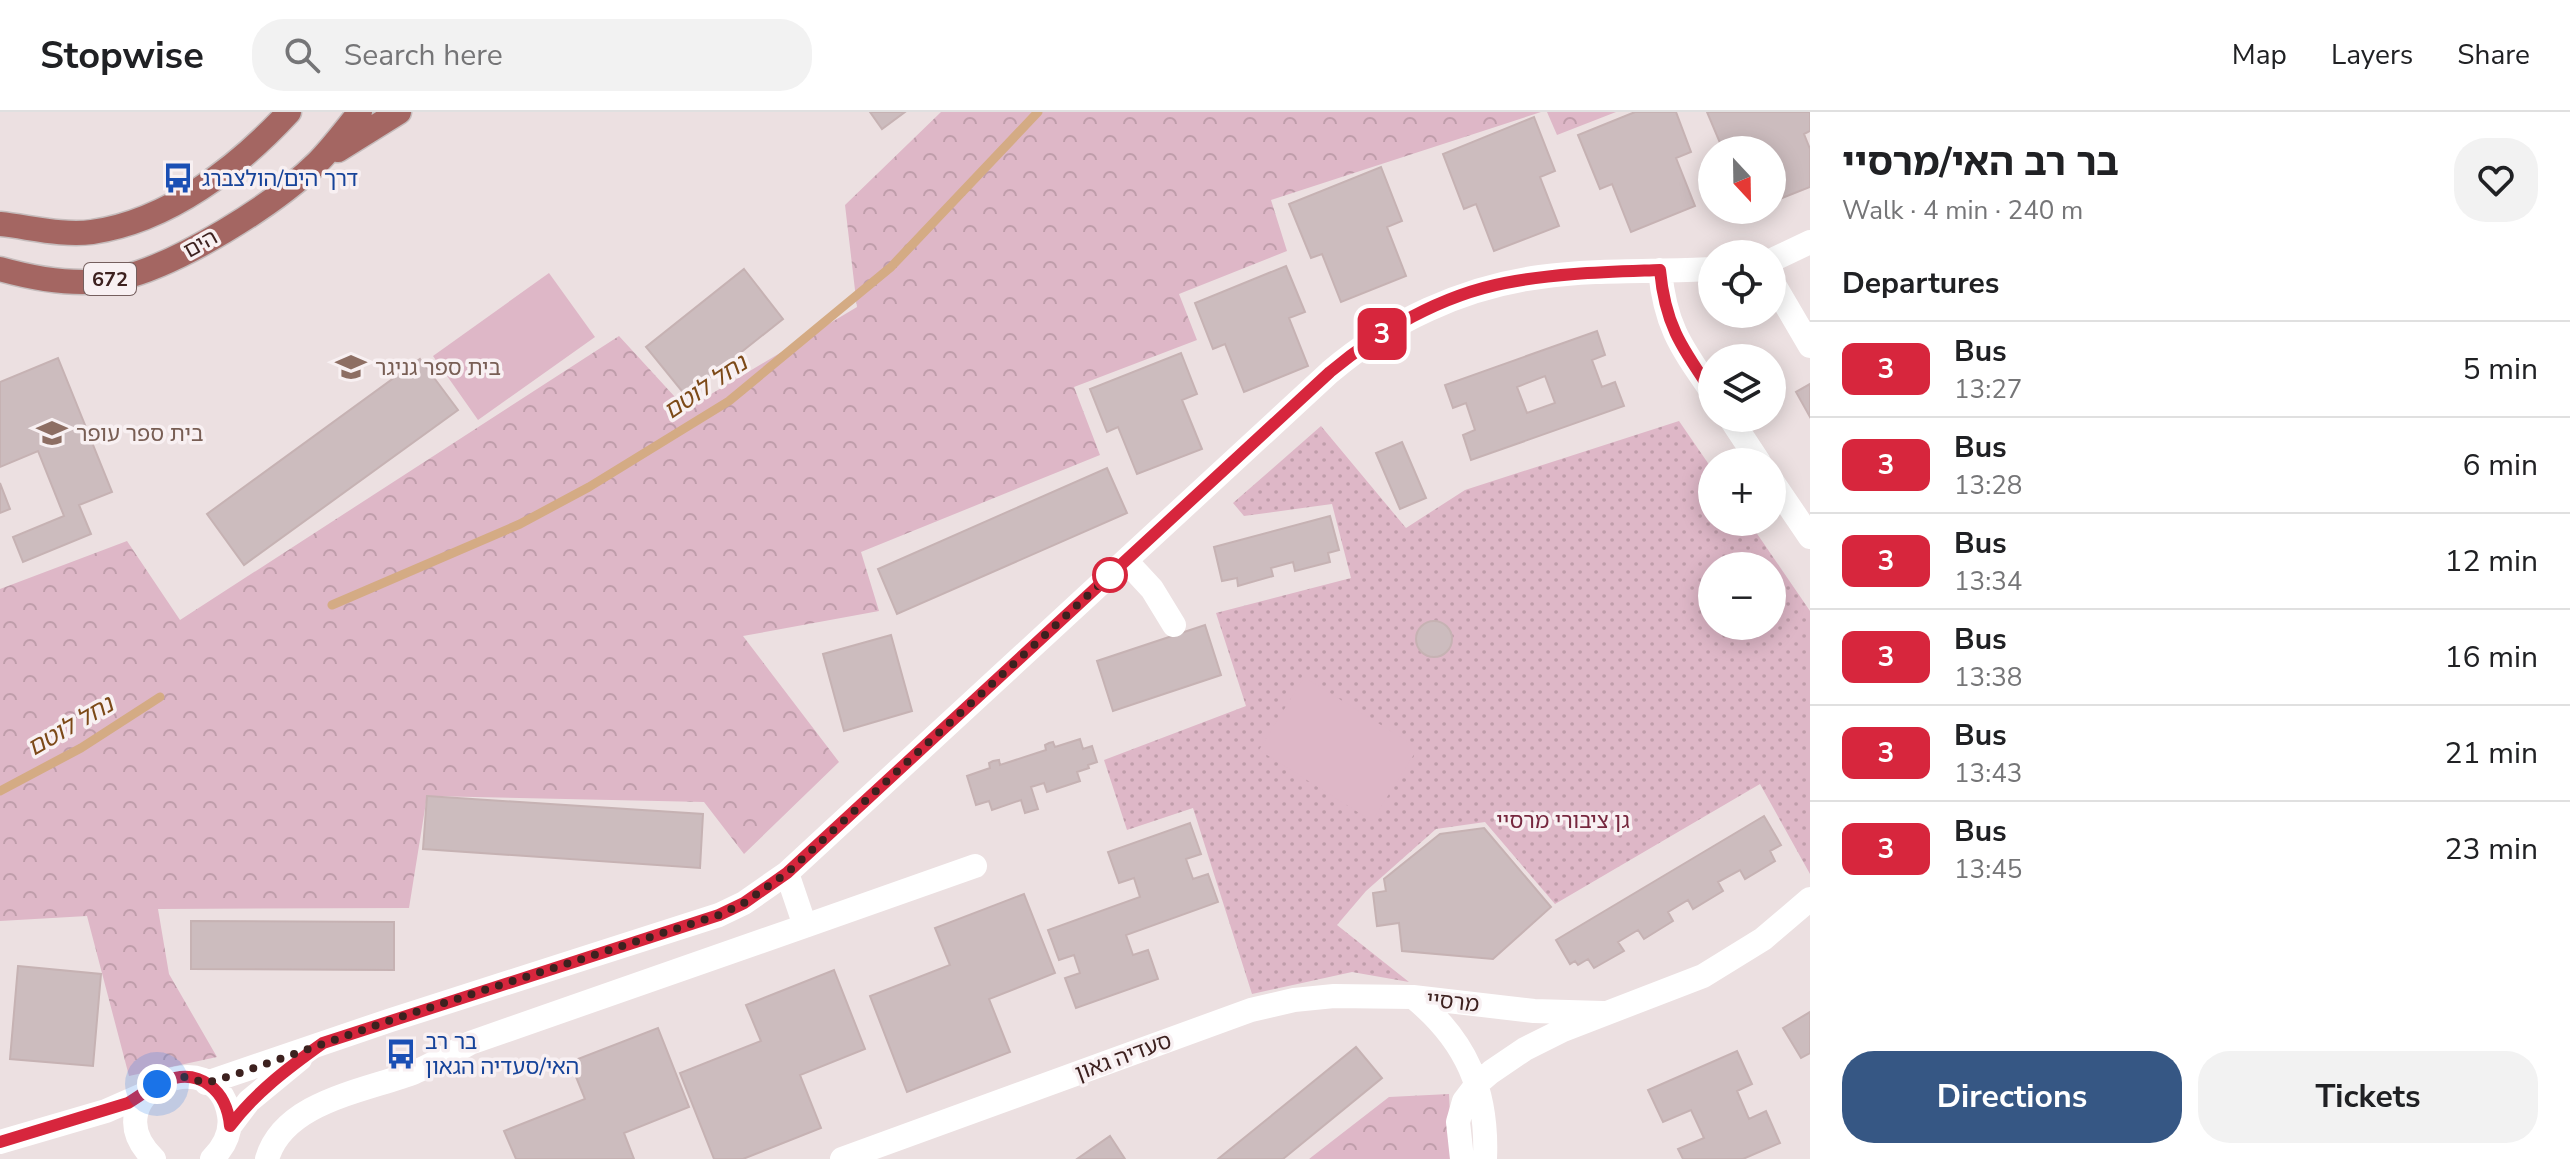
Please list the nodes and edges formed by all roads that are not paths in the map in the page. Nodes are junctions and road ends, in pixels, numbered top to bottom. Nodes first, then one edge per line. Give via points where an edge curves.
1 (289, 112) edge
2 (360, 112) edge
3 (399, 112) edge
4 (316, 164) junction
5 (0, 224) edge
6 (1810, 242) edge
7 (1786, 253) edge
8 (1698, 269) edge
9 (1660, 270) junction
10 (8, 274) edge
11 (1786, 305) edge
12 (1810, 346) edge
13 (1698, 371) edge
14 (1786, 502) edge
15 (1810, 537) edge
16 (1126, 561) junction
17 (1174, 625) dead end
18 (975, 866) dead end
19 (787, 873) junction
20 (1810, 899) edge
21 (805, 926) junction
22 (1413, 997) junction
23 (1603, 1013) junction
24 (323, 1043) junction
25 (270, 1082) junction
26 (206, 1083) junction
27 (1477, 1084) junction
28 (147, 1093) junction
29 (296, 1117) junction
30 (232, 1141) edge
31 (0, 1142) edge
32 (154, 1159) edge
33 (212, 1159) edge
34 (267, 1159) edge
35 (842, 1159) edge
36 (1462, 1159) edge
37 (1485, 1159) edge

1 - 5 main road, 672 via 231,166 147,217 89,232
2 - 4 main road, הים / 672
3 - 4 main road
4 - 10 main road, הים / 672 via 238,222 147,270 88,282
6 - 7 street
8 - 9 street
9 - 13 street via 1670,324
9 - 16 street via 1502,283 1390,329 1330,372
11 - 12 street
14 - 15 street
16 - 17 street
16 - 19 street
18 - 21 street
19 - 21 street
19 - 24 street via 719,915
20 - 23 street, מרסיי via 1763,939 1703,976
21 - 29 street via 470,1043 418,1071
22 - 23 street, מרסיי
22 - 27 street, מרסיי via 1447,1029
22 - 35 street, סעדיה גאון via 1334,996 1251,1010
23 - 27 street, מרסיי via 1525,1049
24 - 25 street
24 - 26 street
25 - 29 street
25 - 30 street via 249,1101
26 - 28 street via 181,1076
26 - 30 street via 229,1112
27 - 36 street, מרסיי via 1464,1101 1458,1122
27 - 37 street, מרסיי
28 - 31 street via 106,1111
28 - 32 street via 136,1119 137,1134
29 - 34 street via 278,1136
30 - 33 street

